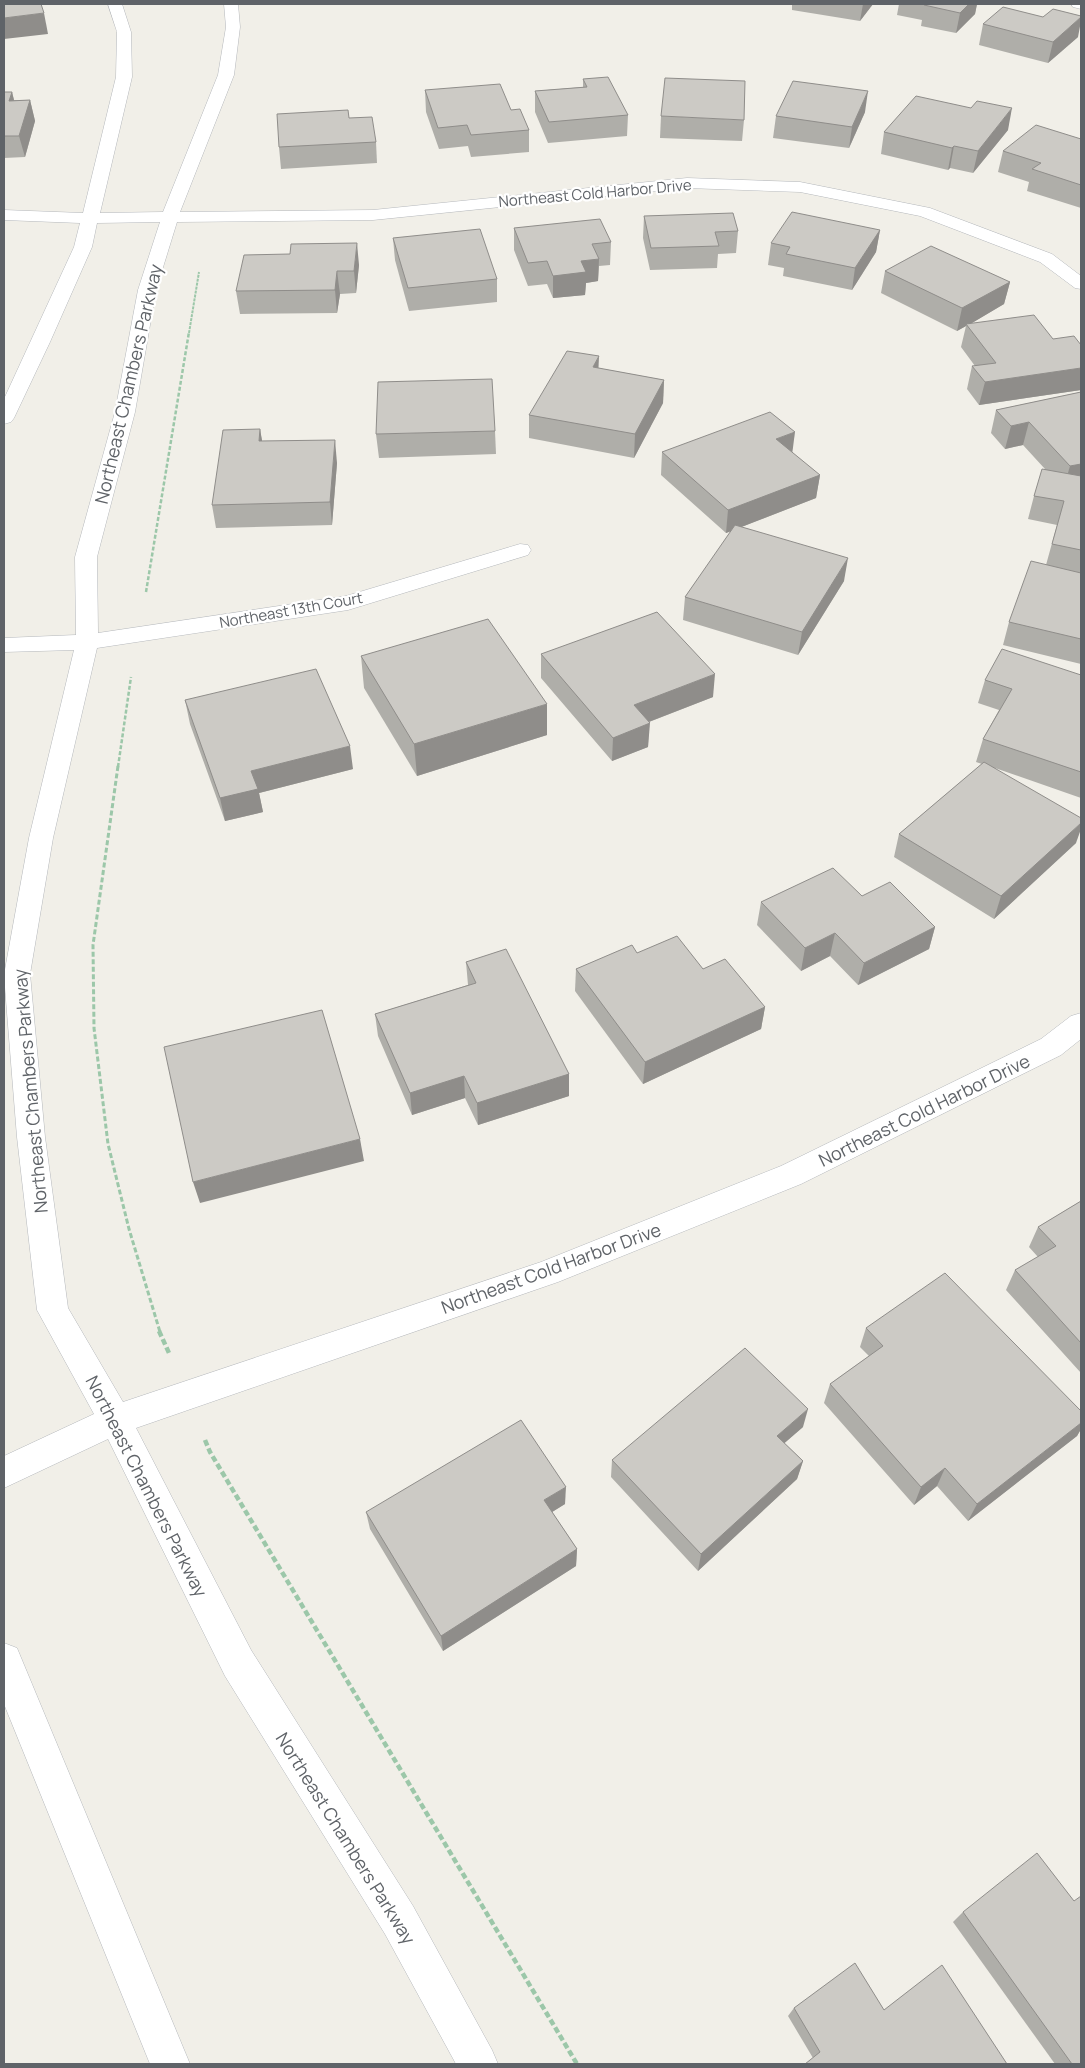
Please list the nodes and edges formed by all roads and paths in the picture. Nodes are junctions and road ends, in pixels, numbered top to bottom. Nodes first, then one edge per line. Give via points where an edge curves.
1 (115, 4) edge
2 (231, 4) edge
3 (4, 214) edge
4 (170, 217) junction
5 (208, 217) junction
6 (90, 218) junction
7 (1081, 284) edge
8 (4, 418) edge
9 (520, 550) dead end
10 (138, 634) junction
11 (87, 642) junction
12 (4, 645) edge
13 (1081, 1024) edge
14 (186, 1396) junction
15 (115, 1420) junction
16 (4, 1472) edge
17 (4, 1661) edge
18 (170, 2064) edge
19 (478, 2064) edge
20 (577, 2064) edge

1 - 6 street via 124,32 124,77
2 - 4 street, Northeast Chambers Parkway via 233,27 226,75
3 - 6 street, Northeast Cold Harbor Drive
4 - 5 street, Northeast Cold Harbor Drive
4 - 6 street, Northeast Cold Harbor Drive
4 - 11 street, Northeast Chambers Parkway via 147,290 125,412 86,557
5 - 7 street, Northeast Cold Harbor Drive via 373,215 687,183 800,187 924,212 1046,258
5 - 10 path
6 - 8 street via 83,247
9 - 10 street, Northeast 13th Court via 348,603
10 - 11 street, Northeast 13th Court
10 - 14 path via 93,945 94,1028 108,1144 129,1229 159,1330
11 - 12 street, Northeast 13th Court
11 - 15 street, Northeast Chambers Parkway via 41,838 17,974 31,1137 53,1310
13 - 14 street, Northeast Cold Harbor Drive via 1051,1047 791,1175 547,1273
14 - 15 street, Northeast Cold Harbor Drive
14 - 20 path via 210,1452
15 - 16 street, Northeast Cold Harbor Drive
15 - 19 street, Northeast Chambers Parkway via 238,1663 399,1920
17 - 18 street

